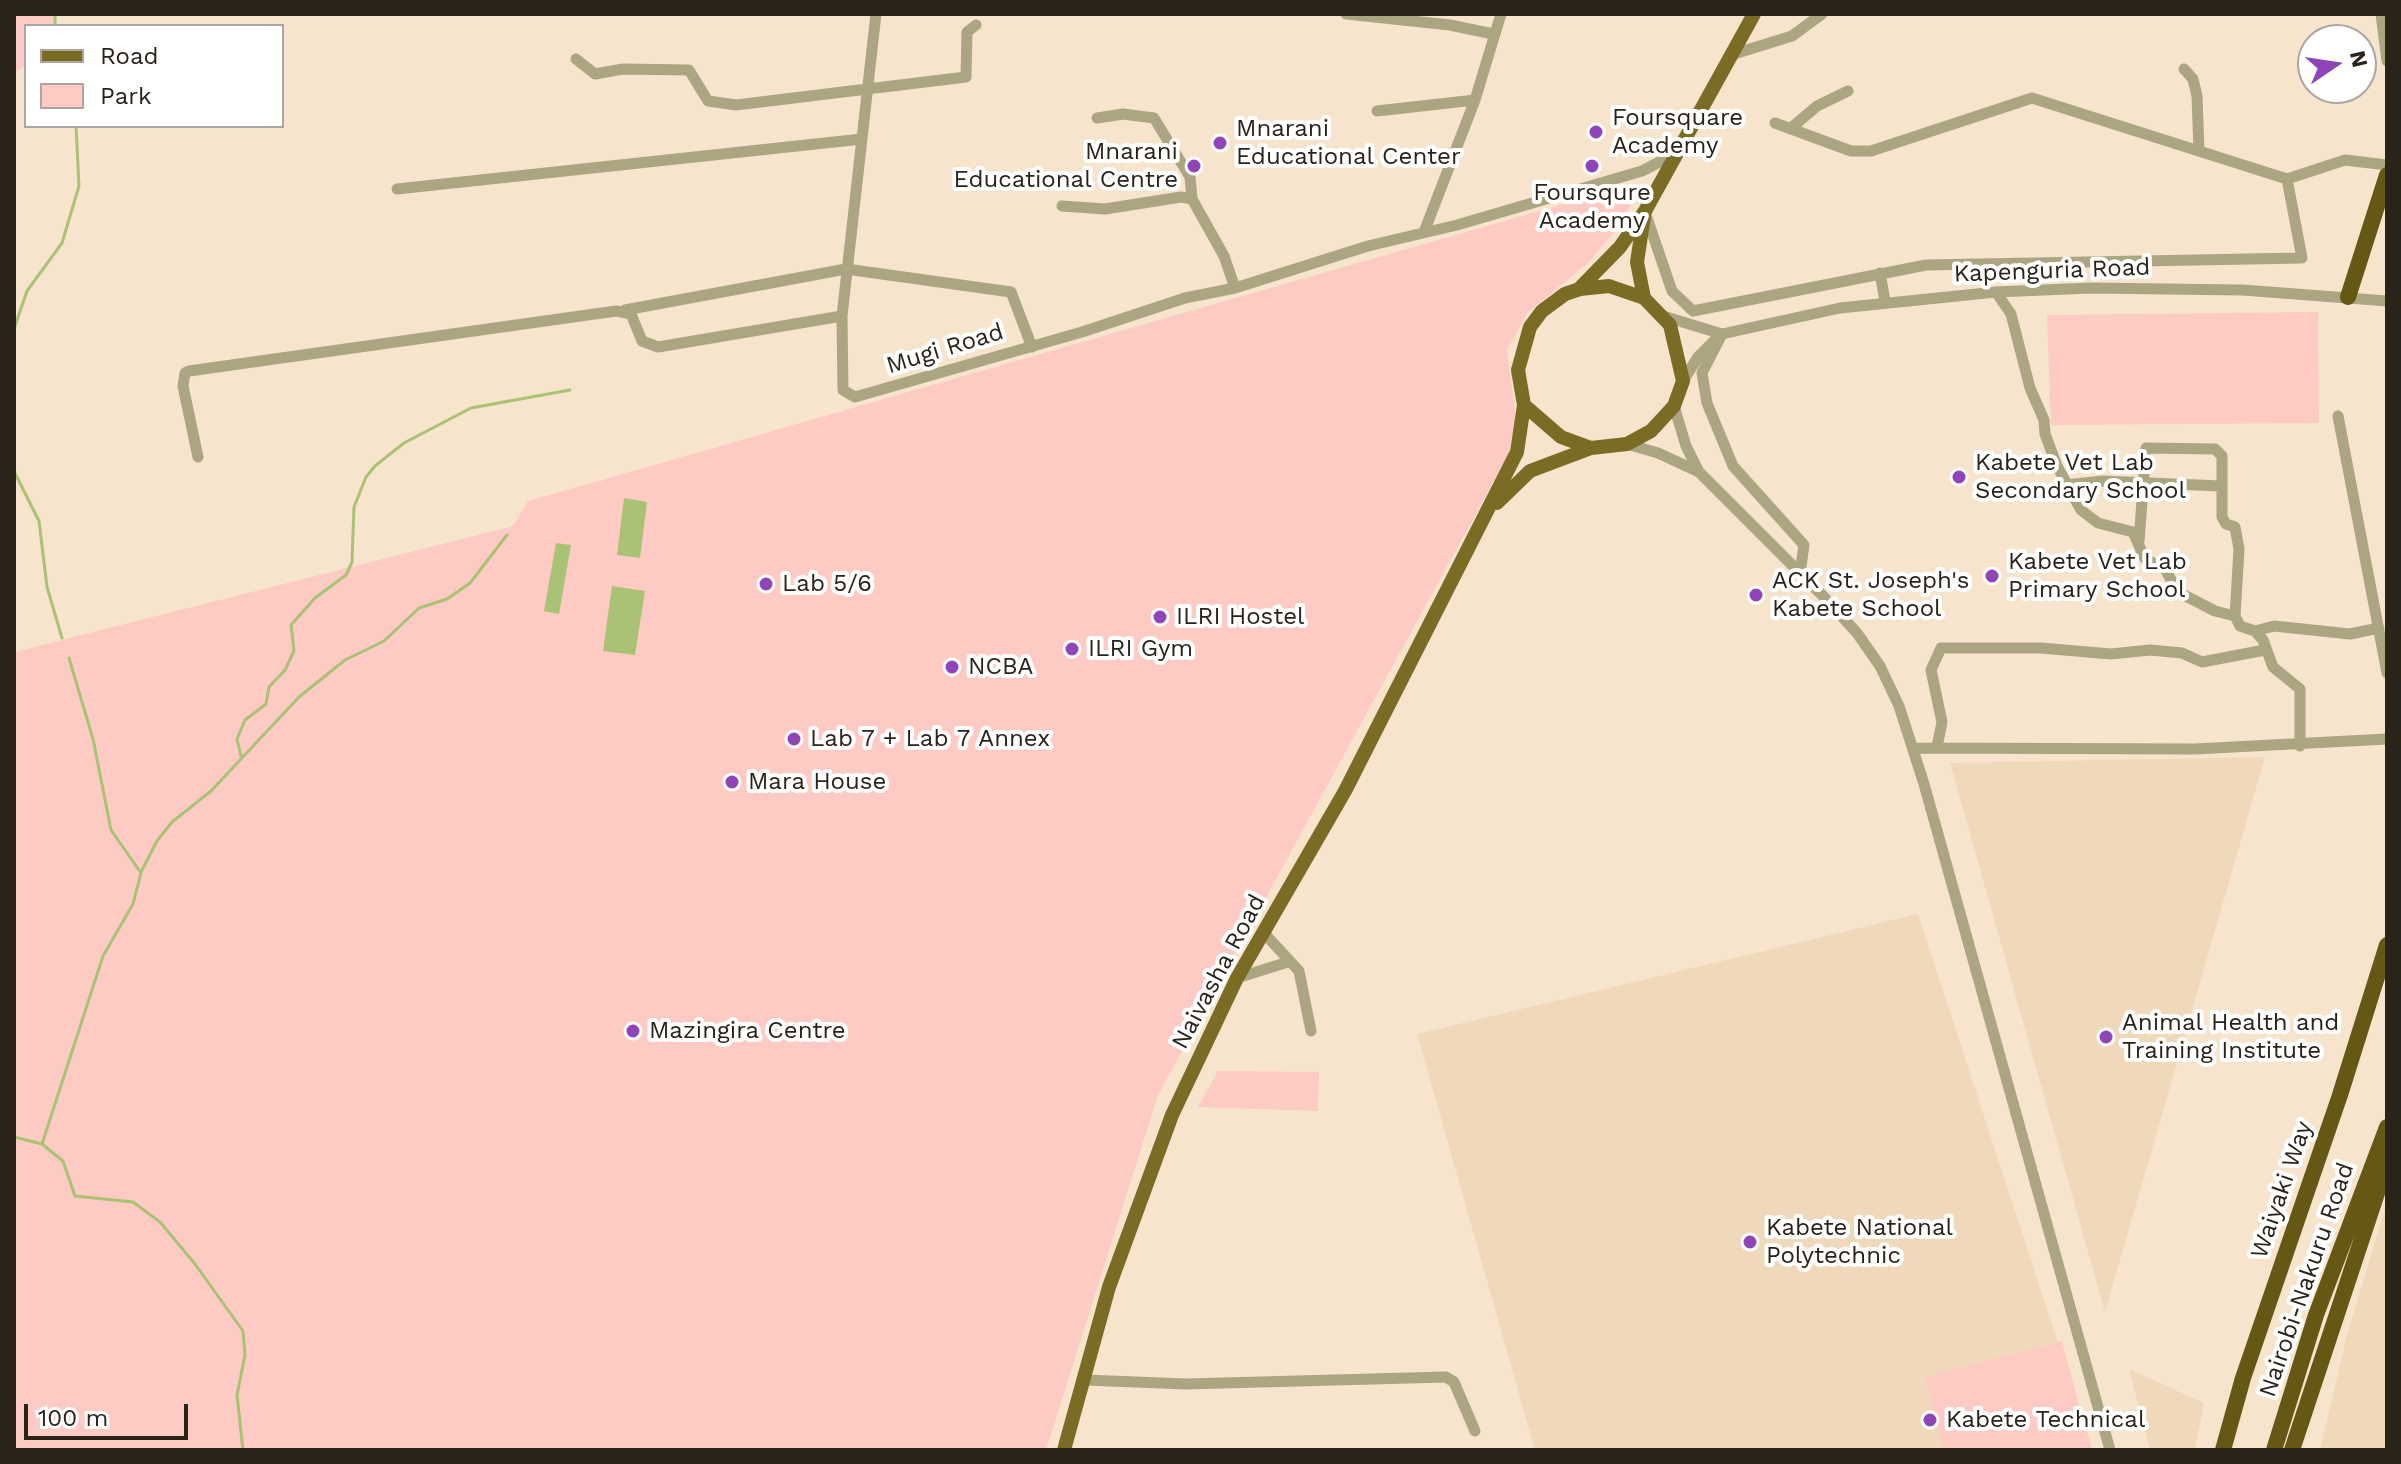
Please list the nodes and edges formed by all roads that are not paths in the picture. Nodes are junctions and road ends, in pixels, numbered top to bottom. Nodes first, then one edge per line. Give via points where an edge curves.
1 (876, 14) edge
2 (1346, 14) edge
3 (1501, 14) edge
4 (1754, 14) edge
5 (1822, 14) edge
6 (2381, 14) edge
7 (976, 25) dead end
8 (1493, 34) junction
9 (1734, 54) junction
10 (576, 59) dead end
11 (2387, 61) edge
12 (2184, 69) dead end
13 (867, 90) junction
14 (1848, 91) dead end
15 (1475, 100) junction
16 (1377, 111) dead end
17 (1097, 118) dead end
18 (1775, 123) dead end
19 (1790, 129) junction
20 (862, 139) junction
21 (2199, 151) junction
22 (1675, 154) junction
23 (2387, 165) edge
24 (2387, 175) edge
25 (2287, 179) junction
26 (397, 189) dead end
27 (1192, 199) junction
28 (1062, 206) dead end
29 (1646, 208) junction
30 (1424, 232) junction
31 (846, 269) junction
32 (1880, 273) junction
33 (1235, 288) junction
34 (1580, 289) junction
35 (1996, 292) junction
36 (2348, 297) junction
37 (1644, 298) junction
38 (1885, 301) junction
39 (2387, 301) edge
40 (625, 310) junction
41 (842, 316) junction
42 (1663, 316) junction
43 (1722, 334) junction
44 (1032, 347) junction
45 (1683, 381) junction
46 (1524, 405) junction
47 (1674, 406) junction
48 (2338, 416) dead end
49 (1627, 444) junction
50 (1591, 448) junction
51 (198, 457) dead end
52 (1699, 472) junction
53 (2145, 483) junction
54 (2066, 485) junction
55 (2221, 486) junction
56 (1472, 540) junction
57 (2139, 541) junction
58 (1800, 573) junction
59 (2235, 616) junction
60 (2379, 628) junction
61 (2255, 631) junction
62 (2265, 650) junction
63 (2387, 673) edge
64 (2387, 739) edge
65 (2300, 746) junction
66 (1937, 747) junction
67 (1913, 748) junction
68 (1263, 932) junction
69 (2387, 945) edge
70 (1288, 962) junction
71 (1237, 978) junction
72 (1311, 1031) dead end
73 (2387, 1127) edge
74 (2387, 1145) edge
75 (1085, 1380) junction
76 (1475, 1431) dead end
77 (1064, 1450) edge
78 (2110, 1450) edge
79 (2223, 1450) edge
80 (2274, 1450) edge
81 (2292, 1450) edge

1 - 13 street, Mugi Road
2 - 8 street
3 - 8 street
4 - 9 main road
5 - 9 street via 1792,36
6 - 11 street
7 - 13 street via 967,32 966,77
8 - 15 street
9 - 22 main road
10 - 13 street via 595,74 689,70 714,104
12 - 21 street via 2197,96
13 - 20 street, Mugi Road
14 - 19 street via 1817,106
15 - 16 street
15 - 30 street
17 - 27 street via 1154,118 1190,177
18 - 19 street
19 - 21 street via 1851,151 1871,151 2032,98
20 - 26 street
20 - 31 street, Mugi Road
21 - 25 street
22 - 29 main road
22 - 30 street, Mugi Road via 1642,171
23 - 25 street via 2345,160
24 - 36 highway
25 - 32 street via 2299,261 1995,262
27 - 28 street via 1105,209
27 - 33 street via 1224,256
29 - 32 street via 1672,291 1693,311
29 - 34 main road via 1620,247
29 - 37 main road via 1637,262
30 - 33 street, Mugi Road
31 - 40 street
31 - 41 street, Mugi Road
31 - 44 street via 1014,293
32 - 38 street
33 - 44 street, Mugi Road via 1185,298
34 - 37 main road via 1609,286
34 - 46 main road via 1542,311 1530,327 1518,370
35 - 36 street, Kapenguria Road via 2161,289
35 - 38 street, Kapenguria Road
35 - 54 street via 2011,314 2030,388
36 - 39 street, Kapenguria Road
37 - 42 main road
38 - 43 street, Kapenguria Road
40 - 41 street via 642,341 658,347
40 - 51 street via 189,371 183,386
41 - 44 street, Mugi Road via 843,390 855,397
42 - 43 street, Kapenguria Road
42 - 45 main road via 1680,356
43 - 45 street
43 - 58 street via 1702,373 1707,403 1733,466 1804,545
45 - 47 main road
46 - 50 main road via 1561,437
46 - 56 main road, Naivasha Road via 1517,452
47 - 49 main road via 1651,431
47 - 52 street
48 - 60 street
49 - 50 main road
49 - 52 street
50 - 56 main road, Naivasha Road via 1530,471
52 - 58 street
53 - 54 street
53 - 55 street
53 - 55 street via 2146,448 2215,449 2222,456
53 - 57 street
54 - 57 street via 2081,510 2098,523 2133,532
55 - 59 street via 2222,517 2235,527 2239,549
56 - 68 main road, Naivasha Road via 1345,791
57 - 59 street via 2145,559 2165,569 2178,592
58 - 67 street via 1857,633 1880,666
59 - 61 street via 2240,626
60 - 61 street via 2350,634 2274,626
60 - 63 street
61 - 62 street
62 - 65 street via 2273,667 2300,689
62 - 66 street via 2202,662 2159,651 1941,648 1931,670 1942,722
64 - 65 street
65 - 66 street
66 - 67 street
67 - 78 street
68 - 70 street
68 - 71 main road, Naivasha Road
69 - 79 highway, Waiyaki Way
70 - 71 street
70 - 72 street via 1299,971
71 - 75 main road, Naivasha Road via 1151,1169 1109,1287
73 - 80 highway, Nairobi-Nakuru Road via 2316,1315
74 - 81 highway via 2382,1178
75 - 76 street via 1186,1384 1446,1377 1454,1382
75 - 77 main road, Naivasha Road

